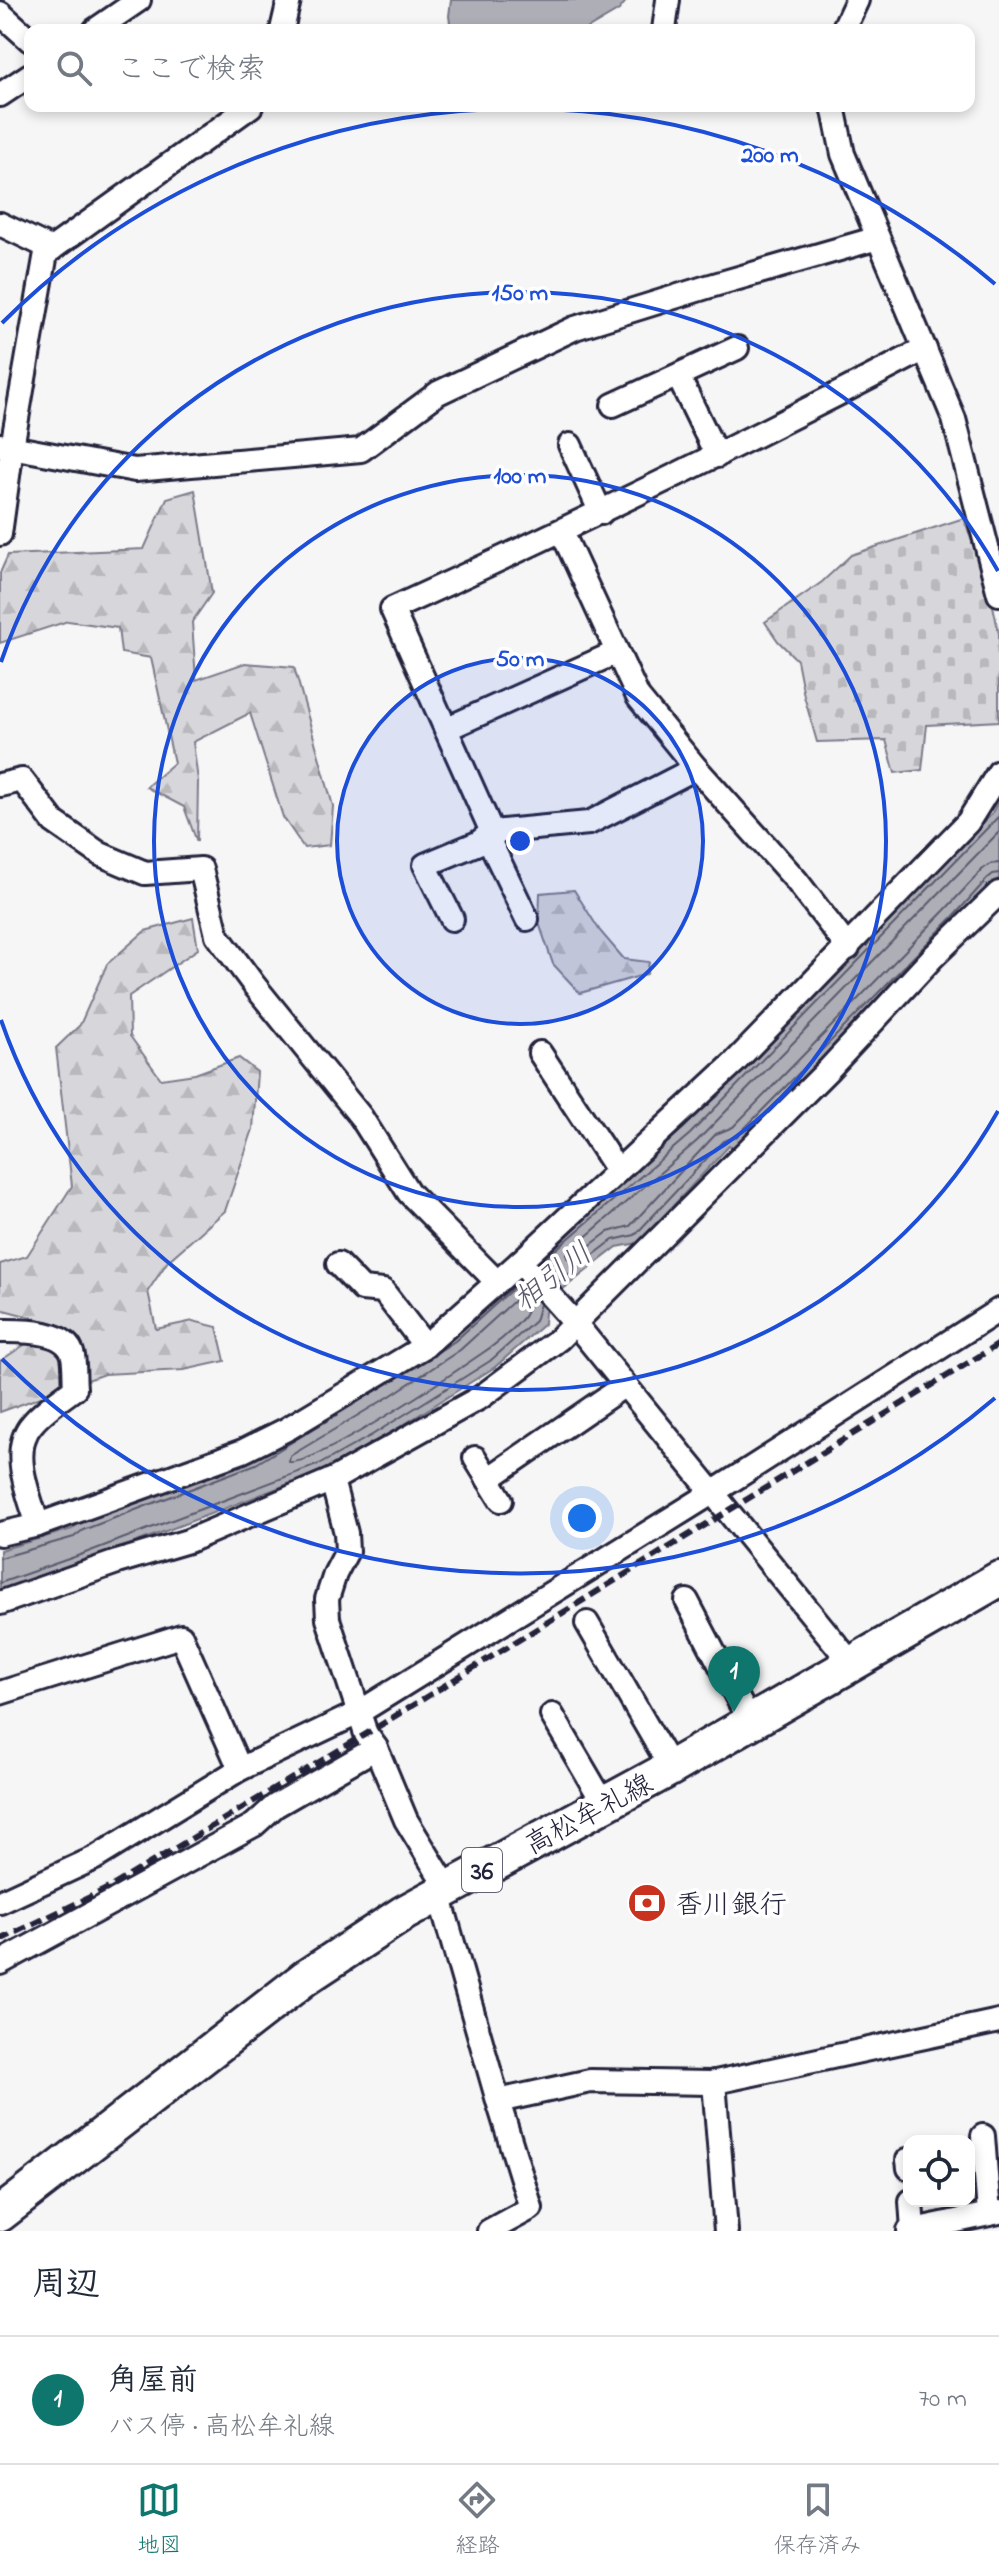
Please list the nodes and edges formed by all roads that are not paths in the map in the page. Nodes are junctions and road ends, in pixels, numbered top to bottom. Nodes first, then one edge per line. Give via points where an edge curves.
1 (289, 0) edge
2 (857, 0) edge
3 (671, 1) edge
4 (129, 3) edge
5 (0, 13) edge
6 (103, 24) edge
7 (283, 24) edge
8 (665, 24) edge
9 (846, 24) edge
10 (24, 35) edge
11 (24, 79) edge
12 (0, 95) edge
13 (243, 112) edge
14 (834, 112) edge
15 (0, 224) edge
16 (878, 238) junction
17 (52, 249) junction
18 (737, 348) dead end
19 (925, 349) junction
20 (678, 376) junction
21 (613, 405) dead end
22 (570, 445) dead end
23 (6, 446) edge
24 (717, 456) junction
25 (601, 513) junction
26 (562, 532) junction
27 (0, 534) edge
28 (999, 594) edge
29 (617, 652) junction
30 (446, 729) junction
31 (696, 768) junction
32 (999, 772) edge
33 (0, 785) edge
34 (490, 834) junction
35 (999, 893) edge
36 (452, 919) dead end
37 (527, 919) dead end
38 (848, 948) junction
39 (540, 1053) dead end
40 (617, 1170) junction
41 (338, 1264) dead end
42 (522, 1265) junction
43 (496, 1281) junction
44 (999, 1310) edge
45 (574, 1322) junction
46 (0, 1331) edge
47 (425, 1346) junction
48 (625, 1385) junction
49 (475, 1458) dead end
50 (488, 1479) junction
51 (332, 1480) junction
52 (712, 1493) junction
53 (501, 1500) dead end
54 (38, 1525) junction
55 (0, 1534) edge
56 (999, 1579) edge
57 (687, 1601) dead end
58 (0, 1603) edge
59 (587, 1623) dead end
60 (852, 1664) junction
61 (0, 1693) edge
62 (358, 1713) junction
63 (552, 1715) dead end
64 (750, 1722) junction
65 (376, 1748) junction
66 (671, 1768) junction
67 (240, 1769) junction
68 (604, 1804) junction
69 (443, 1891) junction
70 (0, 1902) edge
71 (0, 1963) edge
72 (999, 2021) edge
73 (714, 2082) junction
74 (498, 2101) junction
75 (983, 2136) dead end
76 (911, 2207) edge
77 (994, 2213) edge
78 (0, 2214) edge
79 (911, 2230) edge
80 (489, 2231) edge
81 (726, 2231) edge

1 - 7 street
2 - 9 street
3 - 8 street
4 - 6 street
5 - 10 street
11 - 12 street
13 - 17 street
14 - 16 street via 843,154
15 - 17 street
16 - 19 street
16 - 23 street via 575,328 438,393 361,450 135,470
17 - 23 street via 46,253
18 - 20 street
19 - 24 street
19 - 28 street via 954,419
20 - 21 street
20 - 24 street
22 - 25 street
23 - 27 street
24 - 25 street
25 - 26 street
26 - 29 street
26 - 30 street via 392,609
29 - 30 street
29 - 31 street via 638,697
30 - 34 street
31 - 34 street via 589,823
31 - 38 street via 796,880
32 - 38 street via 968,822
33 - 43 street via 22,780 54,822 100,854 145,873 201,869 217,935 361,1117 409,1193
34 - 36 street via 425,865
34 - 37 street
35 - 45 street
38 - 40 street
39 - 40 street
40 - 42 street
41 - 47 street via 362,1289 383,1291
42 - 43 street
42 - 45 street
43 - 47 street
44 - 52 street
45 - 48 street
45 - 51 street via 481,1397
46 - 54 street via 44,1334 64,1341 73,1354 75,1388 31,1424 22,1442 24,1476
47 - 54 street via 243,1451
48 - 50 street
48 - 52 street
49 - 50 street
50 - 53 street
51 - 58 street via 188,1541
51 - 62 street via 347,1551 327,1599 328,1619
52 - 60 street
52 - 62 street
54 - 55 street
56 - 60 main road, 高松牟礼線 / 36
57 - 64 street
59 - 66 street
60 - 64 main road, 高松牟礼線 / 36
61 - 67 street via 181,1636
62 - 65 street
62 - 67 street
63 - 68 street
64 - 66 main road, 高松牟礼線 / 36
65 - 69 street
65 - 71 street via 275,1806 254,1825
66 - 68 main road, 高松牟礼線 / 36
67 - 70 street via 95,1858
68 - 69 main road, 高松牟礼線 / 36
69 - 74 street
69 - 78 main road, 高松牟礼線 / 36 via 305,1978
72 - 73 street
73 - 74 street via 590,2081
73 - 81 street
74 - 80 street via 531,2208
75 - 77 street
76 - 79 street
77 - 79 street

